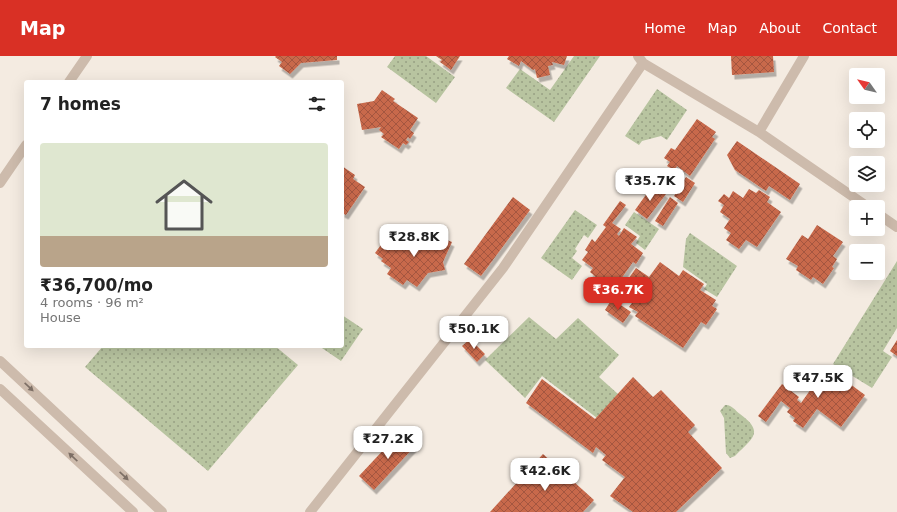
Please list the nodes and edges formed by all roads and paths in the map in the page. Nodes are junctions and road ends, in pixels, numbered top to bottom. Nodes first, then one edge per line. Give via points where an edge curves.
1 (87, 56) edge
2 (804, 56) edge
3 (640, 60) edge
4 (70, 80) edge
5 (759, 132) junction
6 (24, 148) edge
7 (0, 183) edge
8 (858, 200) edge
9 (885, 219) edge
10 (897, 227) edge
11 (0, 361) edge
12 (0, 389) edge
13 (133, 512) edge
14 (162, 512) edge
15 (310, 512) edge

1 - 4 street
2 - 5 street
3 - 5 street
3 - 15 street via 503,268
5 - 8 street
6 - 7 street
9 - 10 street
11 -> 14 street
13 -> 12 street

